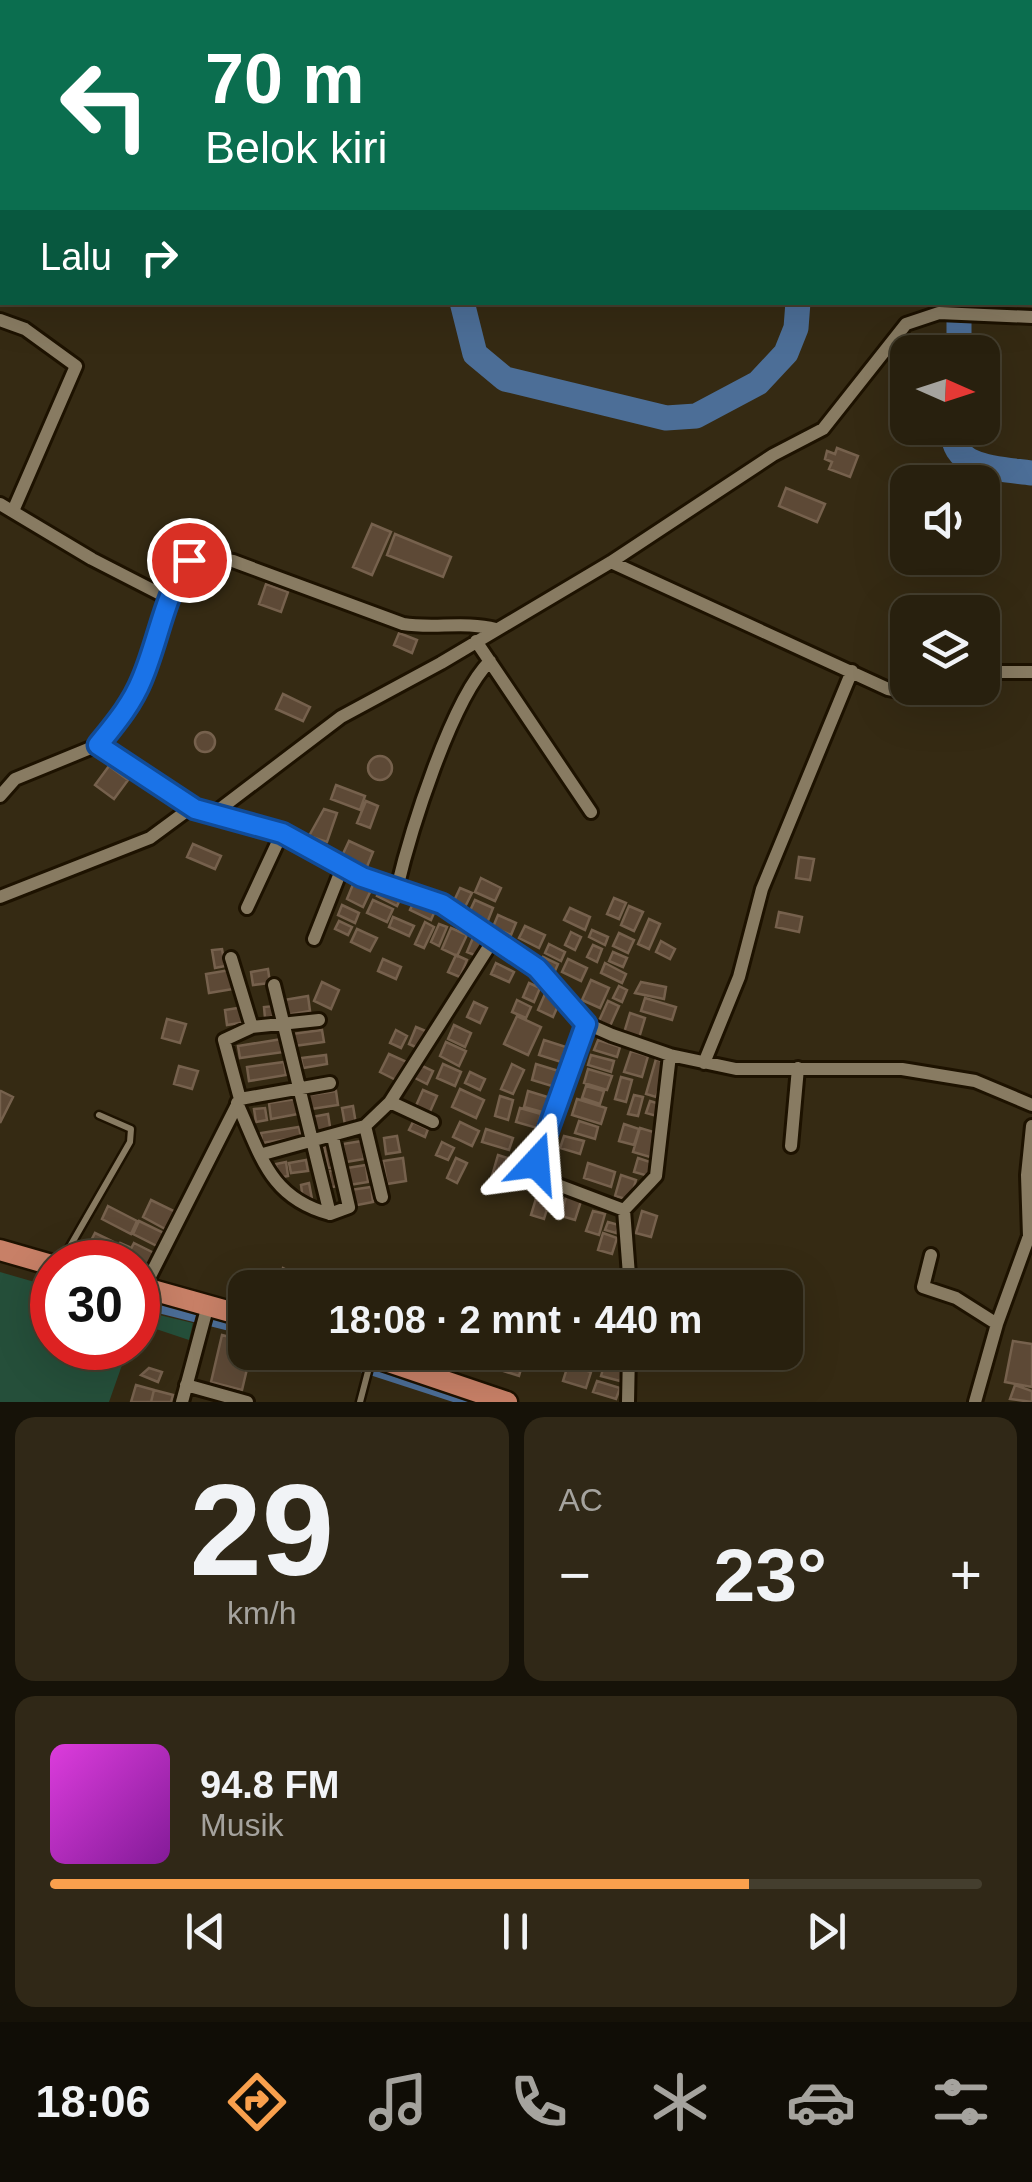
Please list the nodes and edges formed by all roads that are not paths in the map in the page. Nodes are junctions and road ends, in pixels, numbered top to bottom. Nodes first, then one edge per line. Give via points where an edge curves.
1 (1032, 317) edge
2 (0, 320) edge
3 (0, 504) edge
4 (13, 512) junction
5 (611, 562) junction
6 (168, 598) junction
7 (494, 630) junction
8 (477, 640) junction
9 (490, 661) junction
10 (852, 671) junction
11 (1000, 672) edge
12 (1032, 672) edge
13 (890, 687) edge
14 (98, 745) junction
15 (0, 796) edge
16 (201, 811) junction
17 (591, 812) dead end
18 (282, 833) junction
19 (342, 868) junction
20 (398, 888) junction
21 (0, 897) edge
22 (247, 908) dead end
23 (495, 937) junction
24 (314, 939) dead end
25 (231, 958) dead end
26 (274, 986) dead end
27 (320, 1020) dead end
28 (586, 1024) junction
29 (283, 1025) junction
30 (252, 1027) junction
31 (670, 1055) junction
32 (704, 1064) junction
33 (798, 1068) junction
34 (330, 1083) dead end
35 (299, 1088) junction
36 (239, 1101) junction
37 (390, 1102) junction
38 (1032, 1105) edge
39 (98, 1115) dead end
40 (433, 1122) dead end
41 (365, 1126) junction
42 (1032, 1126) edge
43 (333, 1137) junction
44 (310, 1141) junction
45 (791, 1146) dead end
46 (263, 1154) junction
47 (382, 1196) dead end
48 (624, 1210) junction
49 (330, 1214) junction
50 (74, 1240) edge
51 (0, 1250) edge
52 (160, 1251) edge
53 (931, 1255) dead end
54 (30, 1259) edge
55 (629, 1270) edge
56 (160, 1295) edge
57 (205, 1315) junction
58 (228, 1316) edge
59 (997, 1324) junction
60 (366, 1370) edge
61 (395, 1370) edge
62 (629, 1370) edge
63 (186, 1386) junction
64 (182, 1402) edge
65 (247, 1402) edge
66 (360, 1402) edge
67 (507, 1402) edge
68 (628, 1402) edge
69 (975, 1402) edge

1 - 5 street via 939,314 906,324 823,429
2 - 4 street via 25,329 76,366
3 - 4 street
4 - 6 street
5 - 7 street
5 - 10 street
6 - 7 street via 197,554 233,561 402,624
6 - 14 street via 142,682
7 - 8 street
8 - 9 street
8 - 16 street via 341,716
9 - 17 street
9 - 20 street via 440,757
10 - 13 street
10 - 32 street via 762,890
11 - 12 street
14 - 15 street via 15,779
14 - 16 street
16 - 18 street
16 - 21 street
18 - 19 street
18 - 22 street
19 - 20 street
19 - 24 street
20 - 23 street via 442,904
23 - 28 street via 537,968
23 - 37 street
25 - 30 street
26 - 29 street
27 - 29 street
28 - 31 street
28 - 48 street via 537,1167 550,1182
29 - 30 street
29 - 35 street
30 - 36 street via 224,1040
31 - 32 street
31 - 48 street via 656,1176
32 - 33 street
33 - 38 street via 902,1070 975,1081
33 - 45 street
34 - 35 street
35 - 36 street
35 - 44 street
36 - 46 street
36 - 52 street
37 - 40 street
37 - 41 street
39 - 50 lane via 131,1129 130,1142
41 - 43 street
41 - 47 street
42 - 59 street via 1030,1236
43 - 44 street
43 - 49 street via 349,1207
44 - 46 street
44 - 49 street
46 - 49 street via 286,1196
48 - 55 street
51 - 54 main road
53 - 59 street via 924,1288 956,1298
56 - 57 main road
57 - 58 main road
57 - 63 street
59 - 69 street
60 - 66 lane
61 - 67 main road
62 - 68 street
63 - 64 street
63 - 65 street

